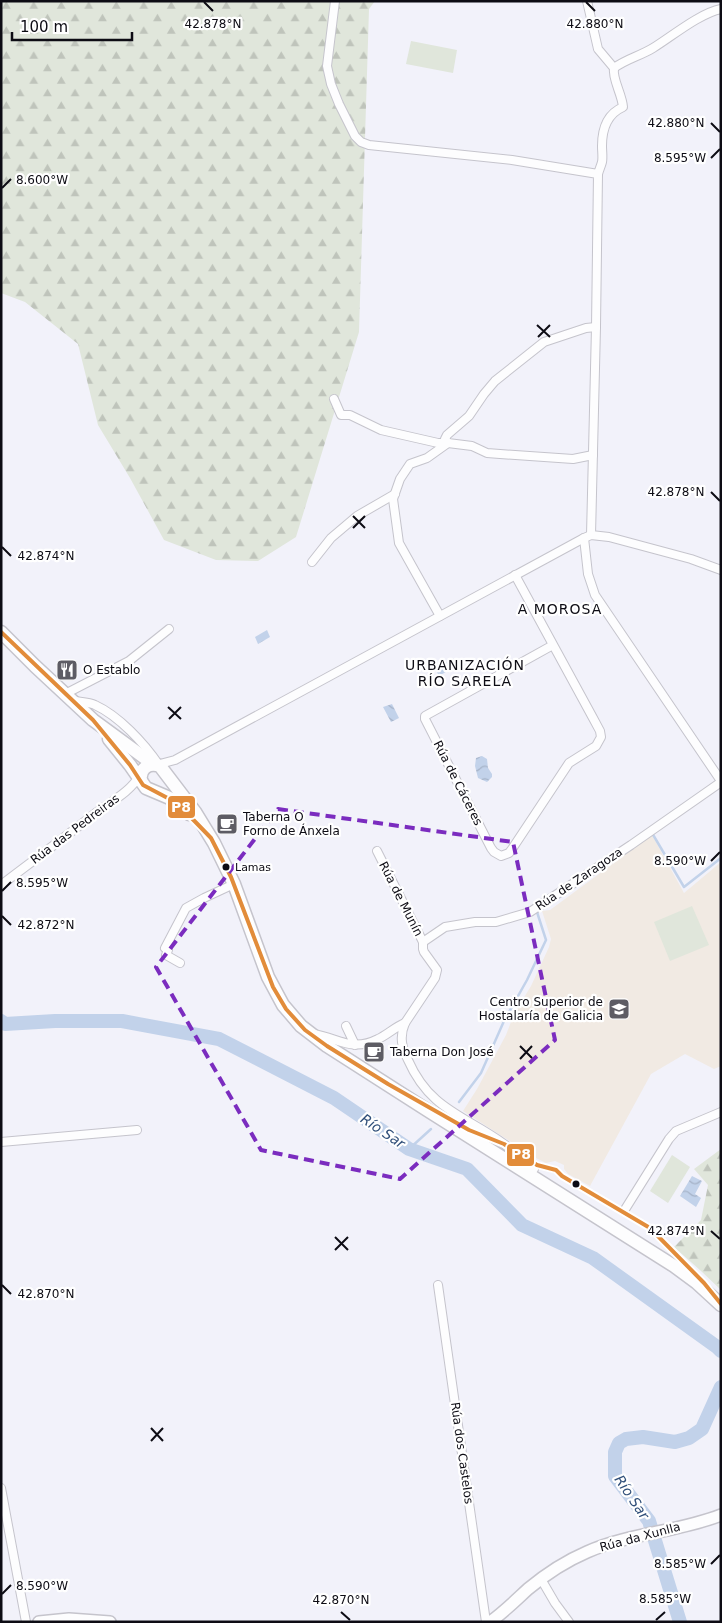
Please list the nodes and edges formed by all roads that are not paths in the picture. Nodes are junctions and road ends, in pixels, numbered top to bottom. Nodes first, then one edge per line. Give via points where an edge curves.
1 (336, 1) edge
2 (587, 1) edge
3 (721, 9) edge
4 (614, 68) junction
5 (598, 174) junction
6 (596, 327) junction
7 (334, 400) dead end
8 (448, 444) junction
9 (593, 454) junction
10 (395, 494) junction
11 (588, 537) junction
12 (312, 562) dead end
13 (721, 570) edge
14 (515, 575) junction
15 (440, 616) junction
16 (169, 629) dead end
17 (1, 632) edge
18 (553, 645) junction
19 (69, 697) junction
20 (93, 720) junction
21 (162, 771) junction
22 (142, 780) junction
23 (721, 782) edge
24 (126, 792) junction
25 (211, 838) junction
26 (377, 851) dead end
27 (234, 884) junction
28 (1, 885) edge
29 (423, 942) junction
30 (180, 963) dead end
31 (405, 1024) junction
32 (346, 1026) dead end
33 (308, 1033) junction
34 (356, 1045) junction
35 (419, 1082) junction
36 (388, 1084) junction
37 (414, 1098) junction
38 (721, 1112) edge
39 (136, 1130) dead end
40 (1, 1142) edge
41 (534, 1168) junction
42 (624, 1212) dead end
43 (438, 1285) dead end
44 (721, 1305) edge
45 (1, 1488) edge
46 (721, 1515) edge
47 (542, 1579) junction
48 (69, 1621) edge
49 (26, 1622) edge
50 (39, 1622) edge
51 (110, 1622) edge
52 (486, 1622) edge
53 (490, 1622) edge
54 (568, 1622) edge

1 - 5 street via 327,66 339,104 361,142
2 - 4 street via 598,49
3 - 4 street via 692,22
4 - 5 street via 623,107 608,117
5 - 6 street
6 - 8 street via 544,342 495,381 469,416 447,435
6 - 9 street
7 - 8 street via 341,415 350,415 381,430
8 - 9 street via 472,446 487,453 573,459
8 - 10 street via 428,458 410,464
9 - 11 street
10 - 12 street via 357,516 331,538
10 - 15 street via 399,543
11 - 13 street via 609,536
11 - 14 street
11 - 23 street via 588,574 595,594
14 - 15 street
14 - 18 street
15 - 21 street via 175,760
16 - 19 street via 129,661
17 - 19 main road
18 - 18 street, Rúa de Cáceres via 597,724 600,741 569,763 512,849 505,856 498,855 491,848 425,716
19 - 20 main road
19 - 21 street via 95,705 113,717 138,739
20 - 21 main road
20 - 22 main road
21 - 22 main road via 146,766
21 - 22 main road via 164,784 161,787
21 - 25 main road
22 - 24 street, Rúa das Pedreiras
22 - 24 street, Rúa das Pedreiras
22 - 25 main road via 177,803
23 - 29 street, Rúa de Zaragoza via 530,912 496,922 445,927
24 - 28 street, Rúa das Pedreiras
25 - 27 main road
26 - 29 street, Rúa de Munín
27 - 30 street via 184,910 165,948 168,950 166,955
27 - 33 main road via 275,991
29 - 31 street, Rúa de Munín via 424,952 435,968 435,978
31 - 34 street, Rúa de Munín via 366,1045
31 - 35 street, Rúa de Munín via 402,1044
32 - 34 street
33 - 34 street
33 - 36 main road
35 - 37 street via 420,1094
35 - 41 street, Rúa de Munín via 438,1102 504,1144
36 - 37 main road
36 - 44 main road via 674,1266
37 - 41 main road
38 - 42 street via 676,1131
39 - 40 street
41 - 44 main road via 678,1260 704,1283
43 - 52 street, Rúa dos Castelos
45 - 49 street
46 - 47 street, Rúa da Xunlla via 586,1552
47 - 53 street, Rúa da Xunlla
47 - 54 street
48 - 50 street
48 - 51 street

